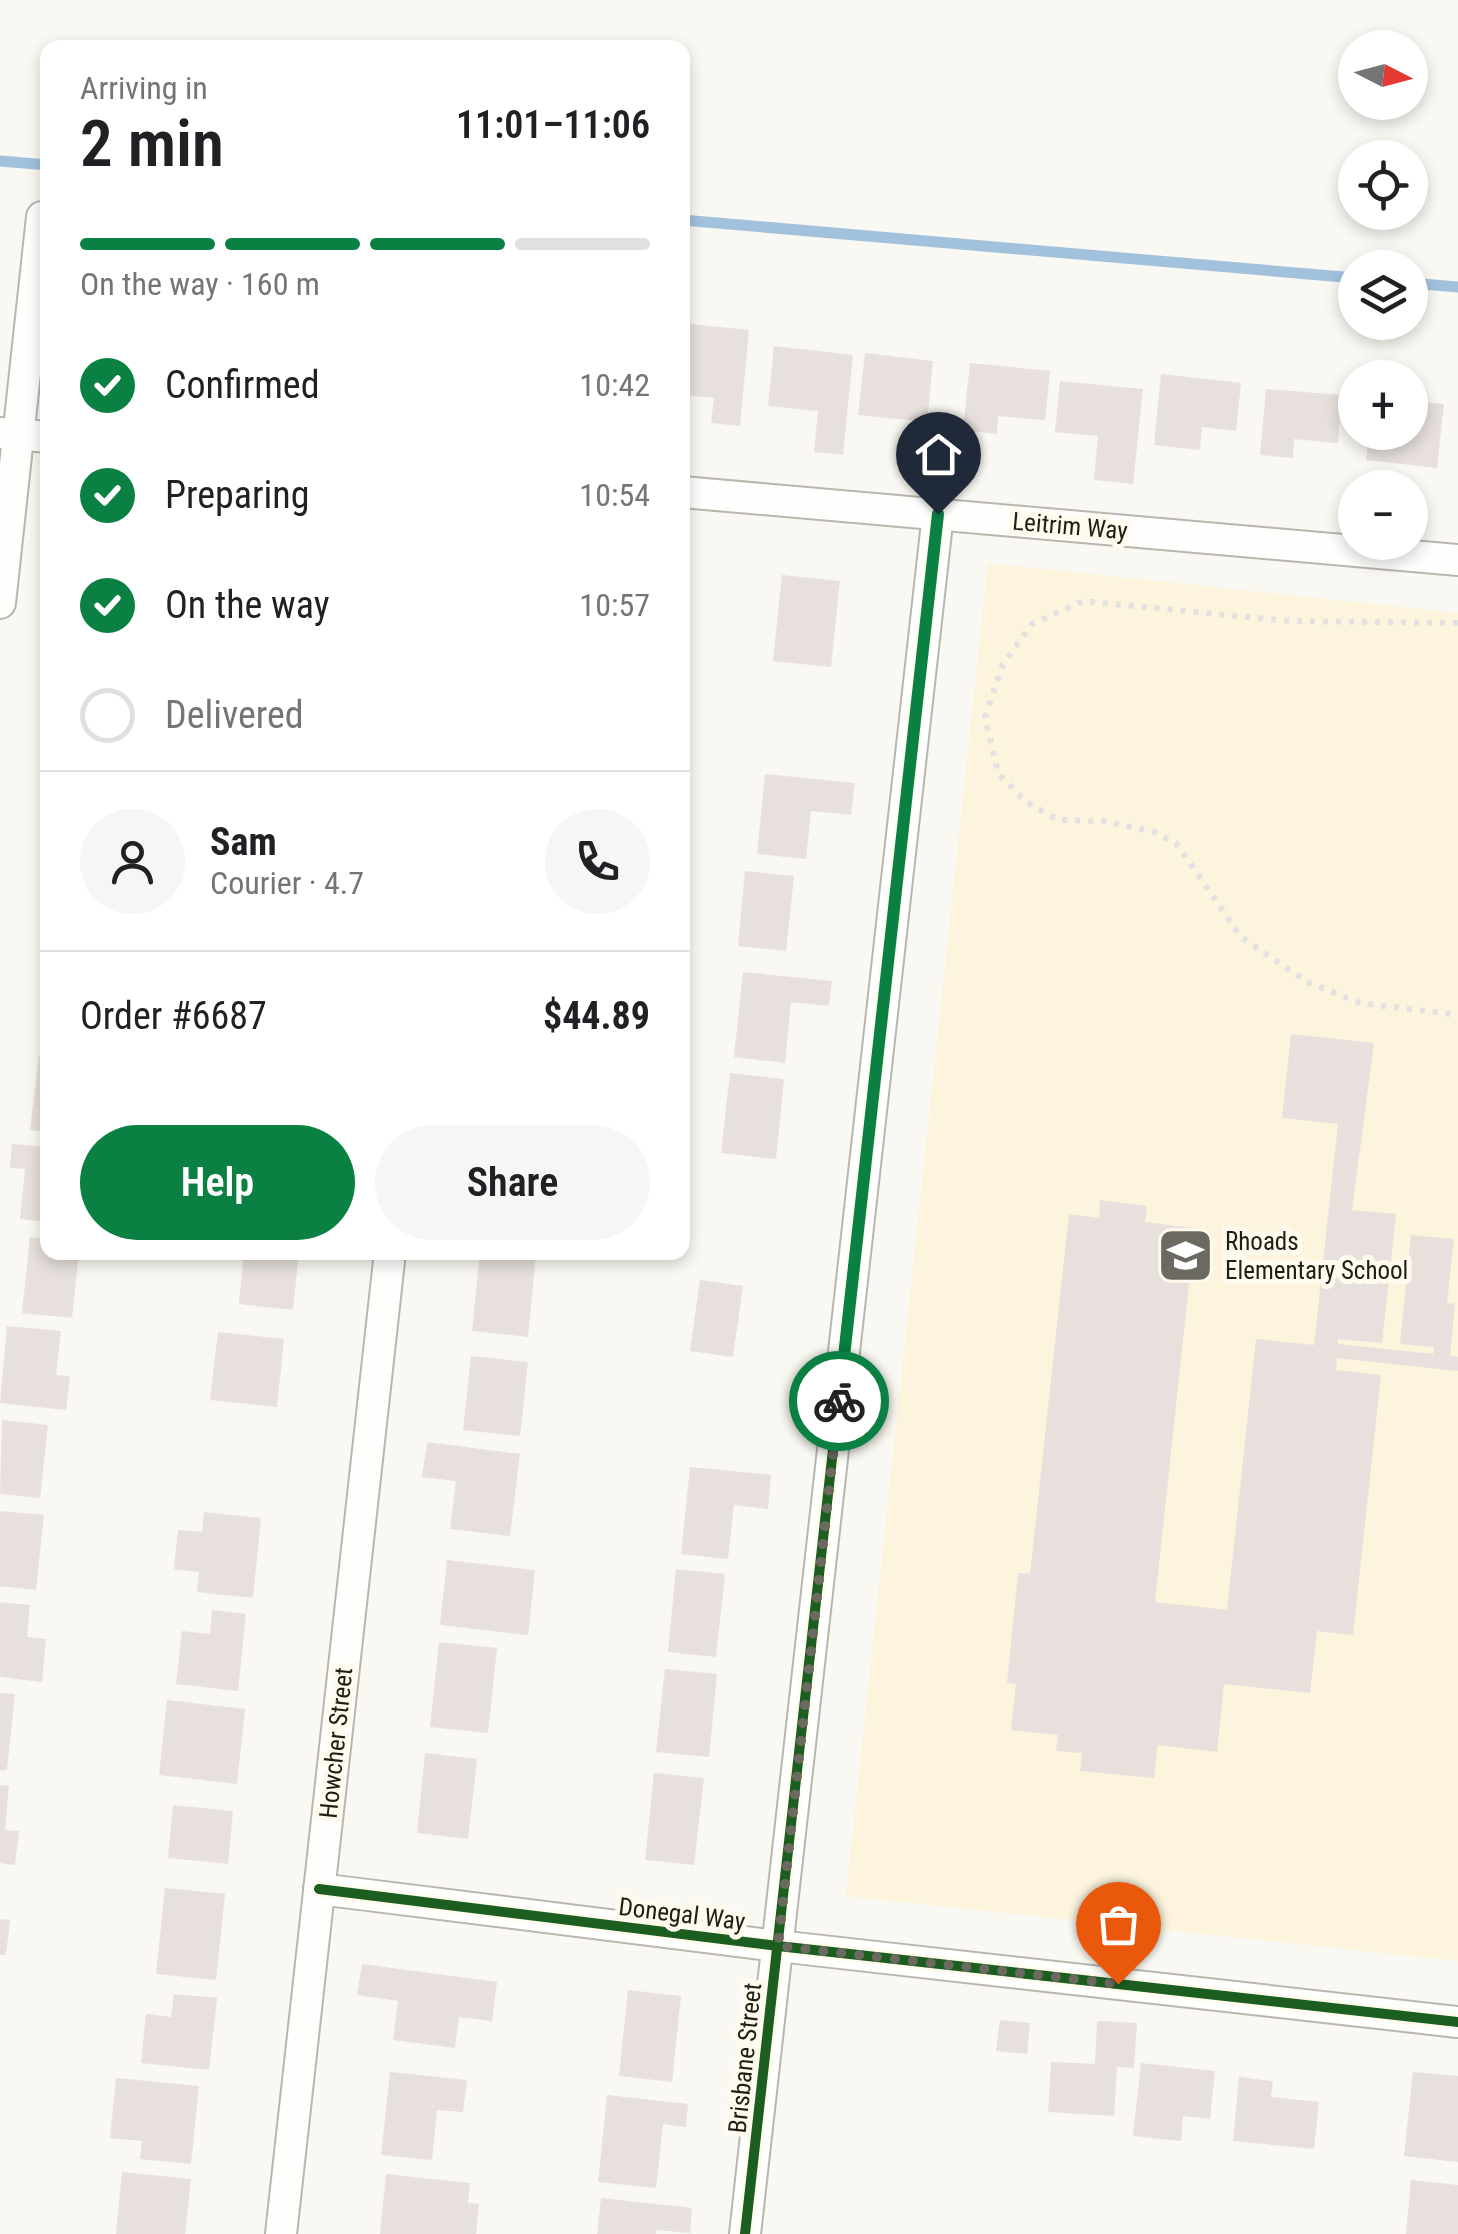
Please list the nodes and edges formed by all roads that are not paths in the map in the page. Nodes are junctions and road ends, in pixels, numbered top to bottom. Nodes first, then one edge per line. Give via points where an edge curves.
1 (40, 239) edge
2 (22, 435) edge
3 (690, 493) edge
4 (938, 514) junction
5 (1458, 560) edge
6 (0, 602) edge
7 (389, 1260) edge
8 (319, 1890) junction
9 (778, 1946) junction
10 (1458, 2022) edge
11 (281, 2234) edge
12 (746, 2234) edge

1 - 2 street
2 - 6 street
3 - 4 street, Leitrim Way
4 - 5 street, Leitrim Way
4 - 9 street, Brisbane Street
7 - 8 street, Howcher Street
8 - 9 street, Donegal Way
8 - 11 street, Howcher Street
9 - 10 street, Donegal Way
9 - 12 street, Brisbane Street

